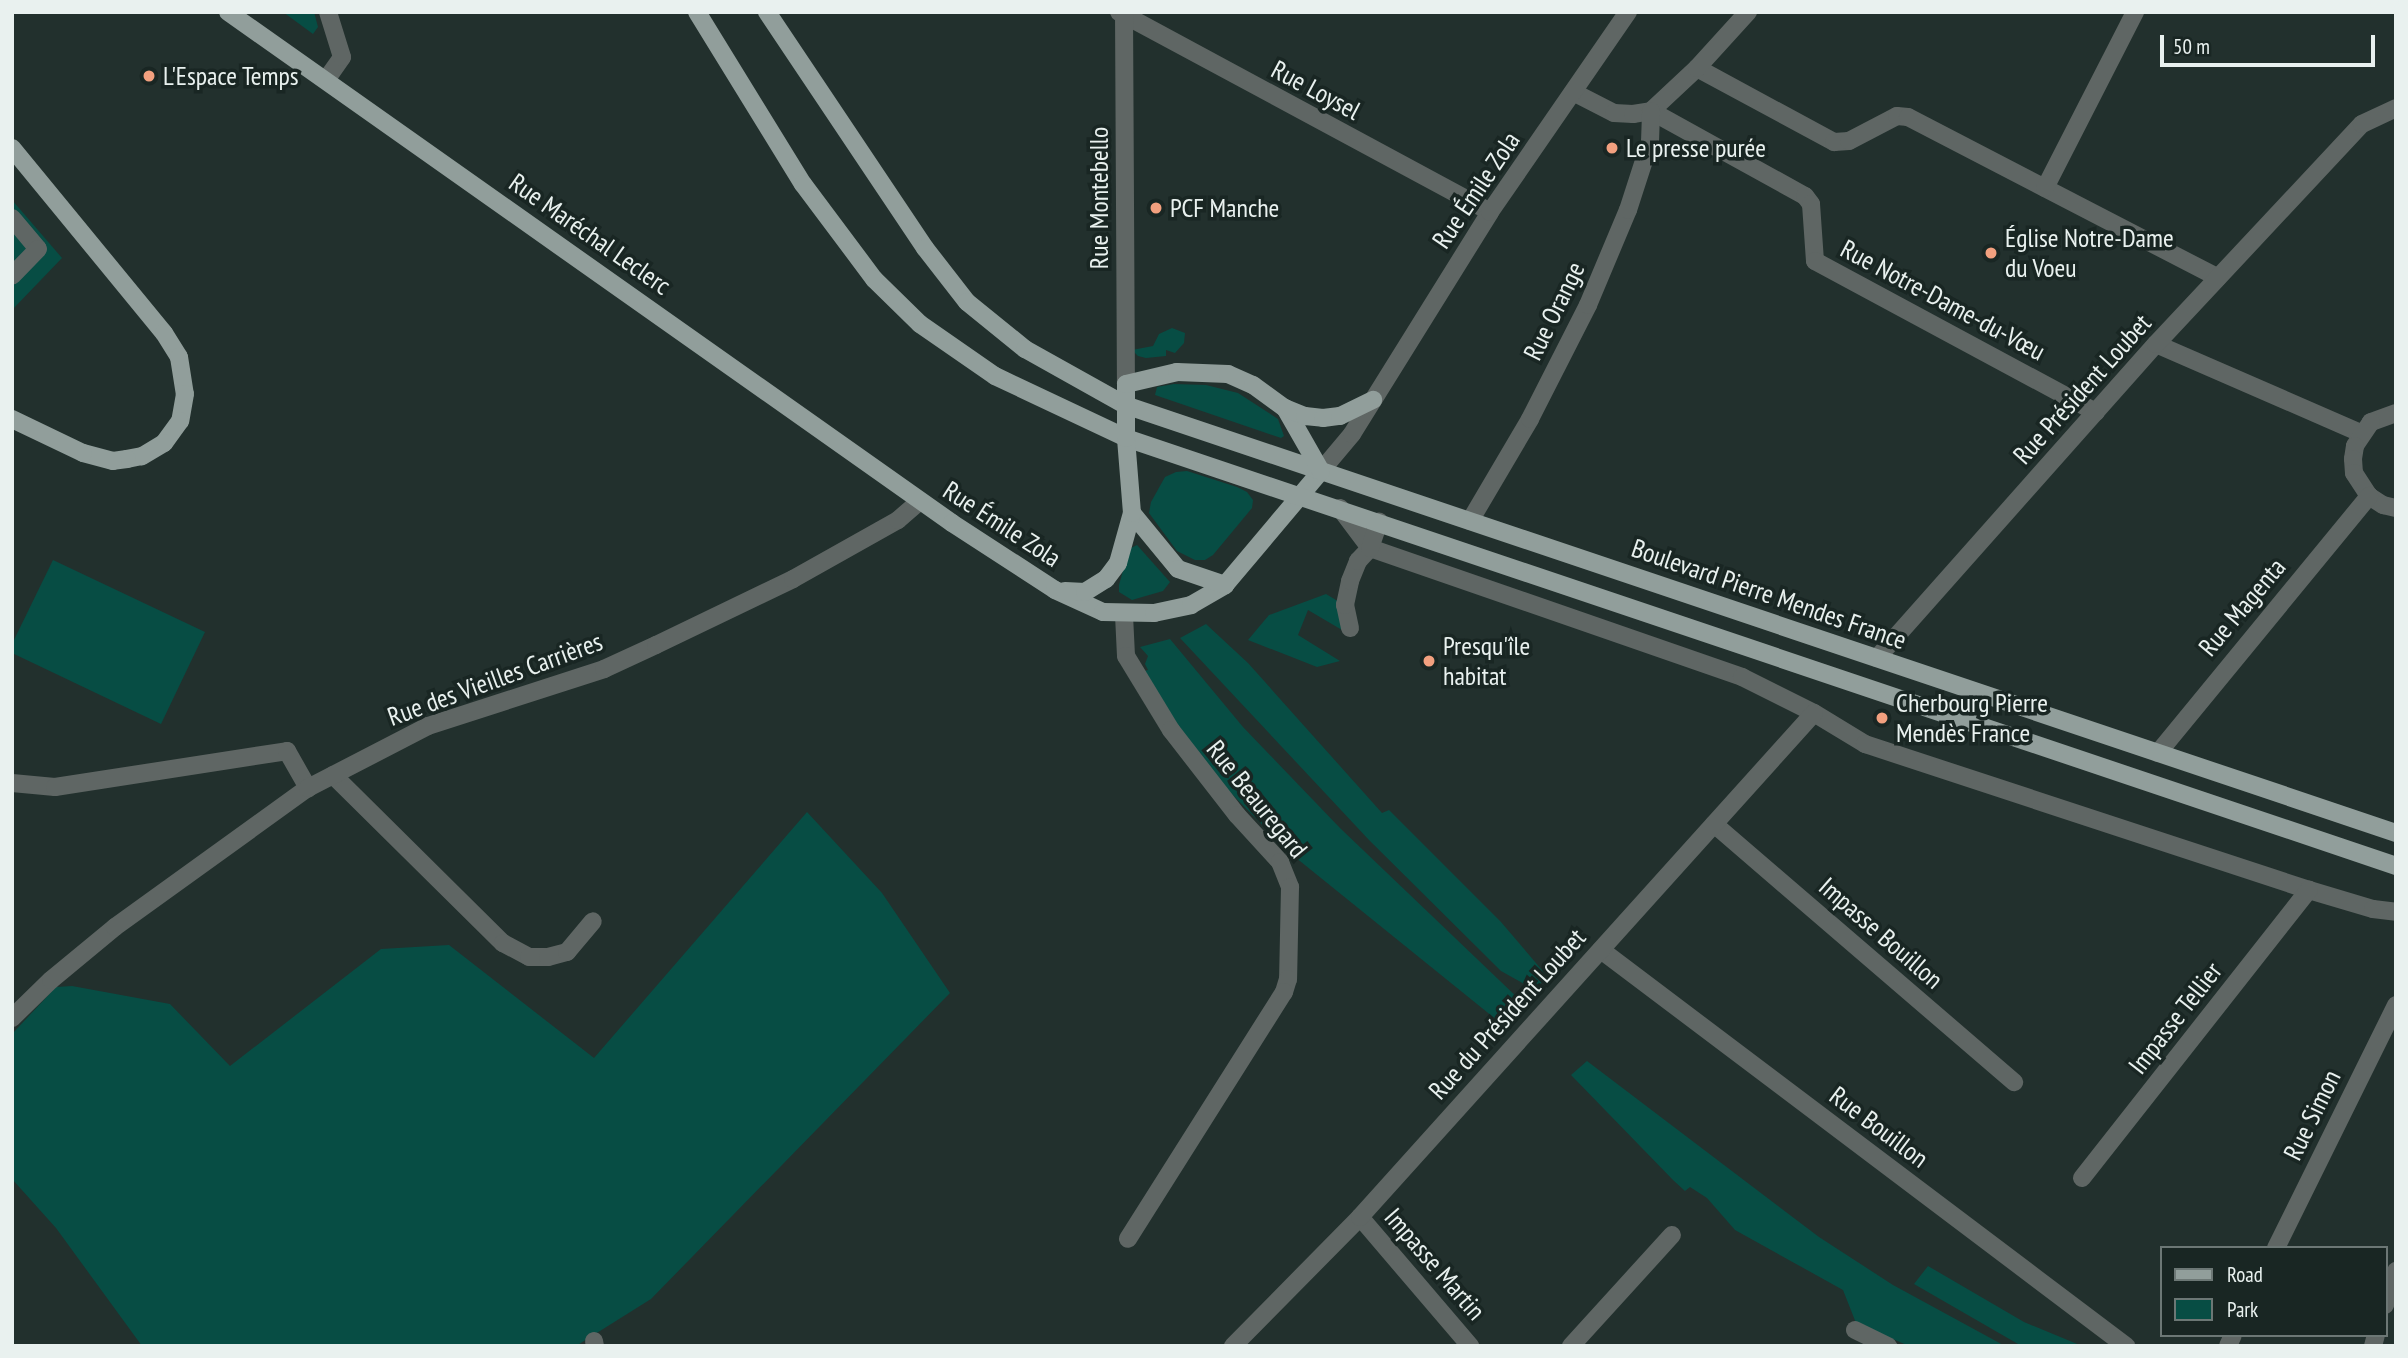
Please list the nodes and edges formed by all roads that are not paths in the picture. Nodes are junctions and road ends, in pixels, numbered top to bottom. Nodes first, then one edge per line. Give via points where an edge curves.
1 (228, 12) edge
2 (328, 12) edge
3 (697, 12) edge
4 (767, 12) edge
5 (1628, 12) edge
6 (1748, 12) edge
7 (2135, 12) edge
8 (1122, 14) edge
9 (1697, 68) junction
10 (326, 80) junction
11 (1573, 93) junction
12 (2396, 108) edge
13 (1651, 111) junction
14 (12, 148) edge
15 (2045, 188) junction
16 (1490, 212) junction
17 (12, 218) edge
18 (12, 276) edge
19 (2217, 278) junction
20 (2156, 344) junction
21 (1126, 384) junction
22 (1373, 400) junction
23 (1125, 405) junction
24 (1285, 408) junction
25 (2096, 412) junction
26 (2396, 413) edge
27 (12, 419) edge
28 (2361, 433) junction
29 (1126, 438) junction
30 (1321, 471) junction
31 (1302, 496) junction
32 (2369, 496) junction
33 (920, 501) junction
34 (1340, 508) junction
35 (2396, 508) edge
36 (1132, 513) junction
37 (1470, 521) junction
38 (1379, 522) junction
39 (1370, 548) junction
40 (1225, 585) junction
41 (1055, 590) junction
42 (1124, 615) junction
43 (1350, 628) dead end
44 (1877, 658) junction
45 (1814, 713) junction
46 (2158, 753) junction
47 (333, 775) junction
48 (12, 783) edge
49 (308, 788) junction
50 (1714, 824) junction
51 (2396, 833) edge
52 (2396, 866) edge
53 (2309, 890) junction
54 (2396, 912) edge
55 (593, 921) dead end
56 (1601, 950) junction
57 (2396, 1005) edge
58 (12, 1018) edge
59 (2014, 1082) dead end
60 (2082, 1178) dead end
61 (1360, 1217) junction
62 (1672, 1235) dead end
63 (1128, 1239) dead end
64 (2277, 1246) edge
65 (2396, 1271) edge
66 (2387, 1299) edge
67 (1855, 1330) dead end
68 (1233, 1346) edge
69 (1470, 1346) edge
70 (1571, 1346) edge
71 (1888, 1346) edge
72 (2126, 1346) edge

1 - 10 main road, Rue Maréchal Leclerc
2 - 10 street via 342,57
3 - 29 main road via 803,184 874,279 920,324 995,376
4 - 23 main road, Boulevard Pierre Mendes France via 917,238 967,302 1025,349
5 - 11 street, Rue Émile Zola
6 - 9 street
7 - 15 street
8 - 16 street, Rue Loysel
8 - 21 street, Rue Montebello
9 - 13 street
9 - 15 street via 1834,142 1849,141 1897,116 1908,117
10 - 33 main road, Rue Maréchal Leclerc
11 - 13 street via 1614,113
11 - 16 street, Rue Émile Zola
12 - 19 street, Rue Président Loubet via 2362,124
13 - 25 street, Rue Notre-Dame-du-Vœu via 1805,196 1811,204 1815,261
13 - 37 street, Rue Orange via 1650,142 1628,210 1588,305 1530,419
14 - 27 main road via 164,333 179,357 186,394 180,421 164,443 127,459 113,461 83,453
15 - 19 street
16 - 22 street, Rue Émile Zola
17 - 18 street via 38,249
19 - 20 street, Rue Président Loubet
20 - 25 street, Rue Président Loubet
20 - 28 street
21 - 23 main road
21 - 24 main road via 1177,372 1228,374
22 - 24 main road via 1340,416 1323,418
22 - 30 street, Rue Émile Zola
23 - 29 main road
23 - 30 main road, Boulevard Pierre Mendes France
24 - 30 main road
25 - 44 street, Rue Président Loubet
26 - 28 street via 2371,422
28 - 32 street via 2355,446 2354,473
29 - 31 main road
29 - 36 main road
30 - 31 main road, Rue Émile Zola
30 - 37 main road, Boulevard Pierre Mendes France
31 - 34 main road
31 - 40 main road, Rue Émile Zola
32 - 35 street
32 - 46 street, Rue Magenta
33 - 41 main road, Rue Émile Zola
33 - 47 street, Rue des Vieilles Carrières via 898,520 793,579 656,645 604,669 428,726
34 - 38 main road
34 - 39 street
36 - 40 main road via 1178,569
36 - 41 main road via 1118,564 1105,579 1085,592
37 - 44 main road, Boulevard Pierre Mendes France
38 - 39 street
38 - 52 main road
39 - 43 street via 1358,561 1350,581 1345,605
39 - 45 street via 1742,677
40 - 42 main road, Rue Émile Zola via 1191,605
41 - 42 main road, Rue Émile Zola via 1103,612
42 - 63 street, Rue Beauregard via 1126,656 1171,730 1280,862 1290,887 1284,992
44 - 46 main road, Boulevard Pierre Mendes France
45 - 50 street, Rue du Président Loubet
45 - 53 street via 1865,744
46 - 51 main road, Boulevard Pierre Mendes France
47 - 49 street, Rue des Vieilles Carrières
47 - 55 street via 503,943 529,957 548,957 567,952
48 - 49 street via 55,787 287,751
49 - 58 street, Rue des Vieilles Carrières via 115,927
50 - 56 street, Rue du Président Loubet
50 - 59 street, Impasse Bouillon
53 - 54 street
53 - 60 street, Impasse Tellier
56 - 61 street, Rue du Président Loubet
56 - 72 street, Rue Bouillon
57 - 64 street, Rue Simon
61 - 68 street, Rue du Président Loubet
61 - 69 street, Impasse Martin
62 - 70 street
65 - 66 street
67 - 71 street

